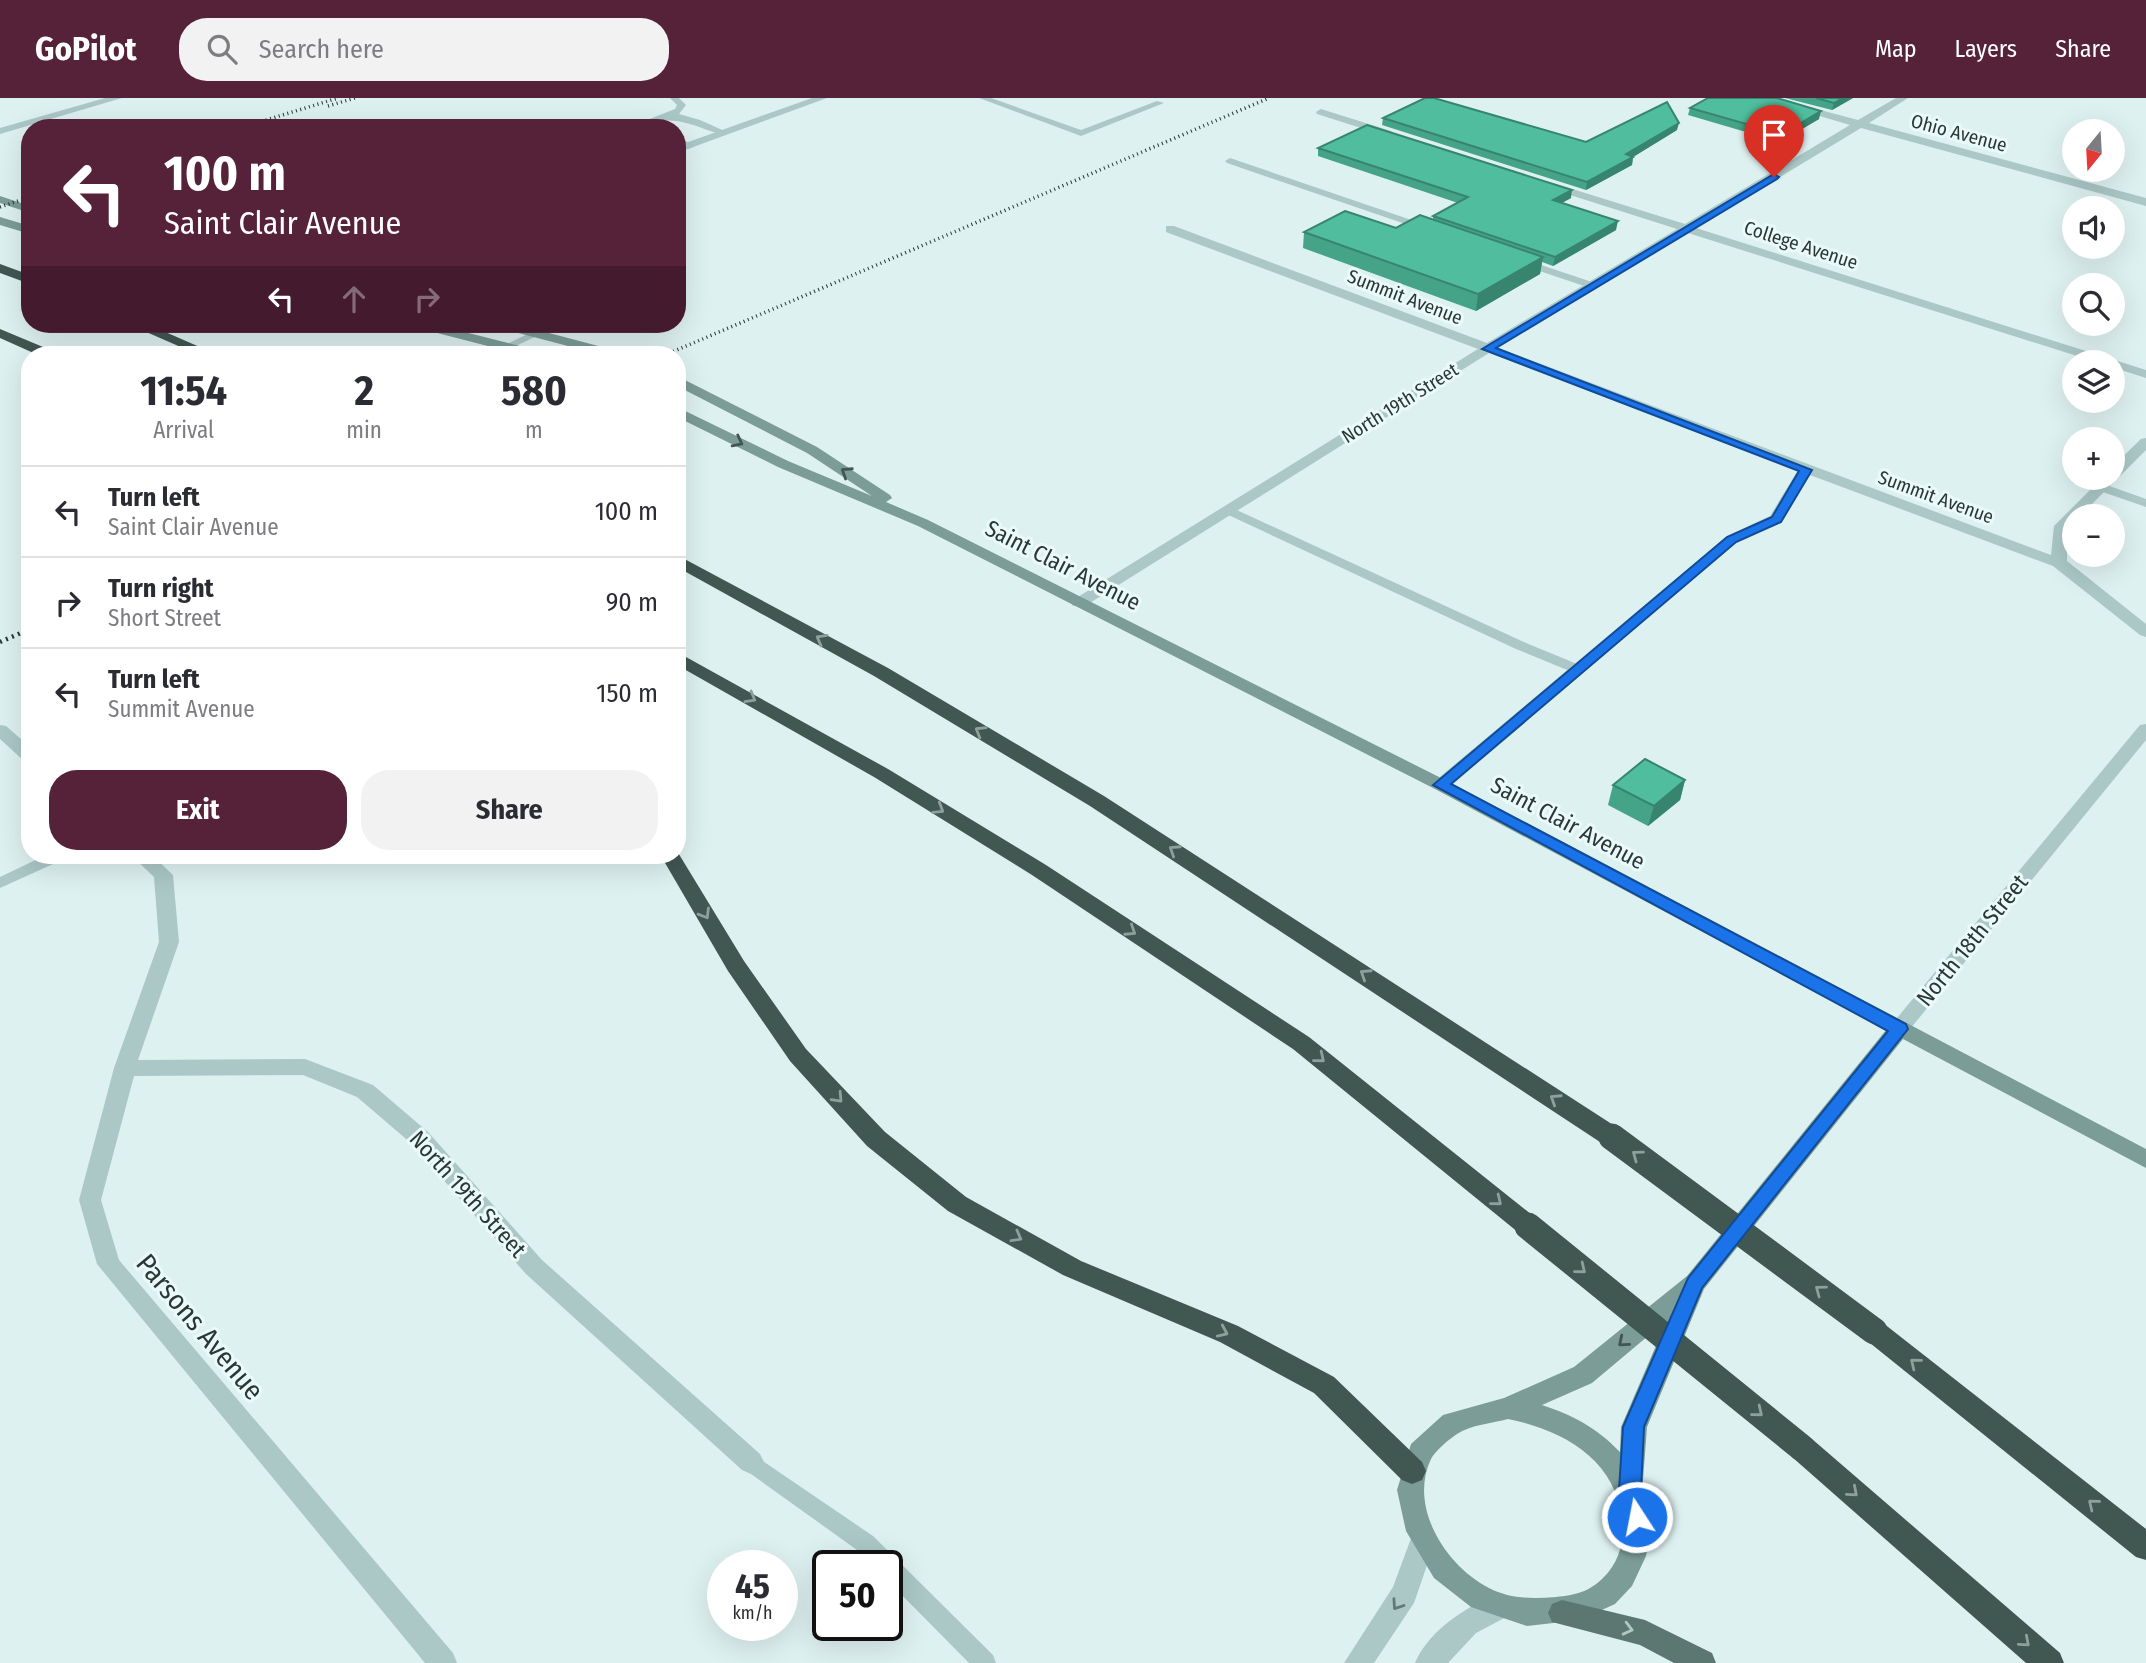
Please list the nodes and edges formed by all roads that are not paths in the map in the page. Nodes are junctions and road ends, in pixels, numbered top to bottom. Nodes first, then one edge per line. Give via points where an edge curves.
1 (117, 98) edge
2 (674, 98) edge
3 (822, 98) edge
4 (983, 98) edge
5 (1763, 98) edge
6 (1903, 98) edge
7 (1160, 103) dead end
8 (1321, 112) dead end
9 (670, 116) junction
10 (43, 119) edge
11 (655, 119) edge
12 (1860, 124) junction
13 (21, 125) edge
14 (0, 131) edge
15 (725, 133) junction
16 (1400, 137) edge
17 (686, 145) edge
18 (689, 146) junction
19 (686, 147) edge
20 (1230, 160) dead end
21 (1531, 179) edge
22 (0, 199) edge
23 (2146, 202) edge
24 (21, 207) edge
25 (0, 221) edge
26 (21, 227) edge
27 (1170, 229) dead end
28 (1688, 230) junction
29 (1438, 232) edge
30 (1503, 255) edge
31 (0, 268) edge
32 (21, 276) edge
33 (1594, 286) junction
34 (0, 333) edge
35 (157, 333) edge
36 (455, 333) edge
37 (538, 333) joint
38 (30, 346) edge
39 (189, 346) edge
40 (506, 346) joint
41 (584, 346) edge
42 (1487, 349) junction
43 (2069, 350) edge
44 (2125, 368) edge
45 (2146, 374) edge
46 (686, 385) edge
47 (686, 416) edge
48 (2146, 442) edge
49 (2125, 463) edge
50 (1806, 470) junction
51 (2098, 490) edge
52 (2125, 490) edge
53 (2146, 503) edge
54 (1228, 510) junction
55 (923, 523) junction
56 (2059, 563) junction
57 (686, 564) edge
58 (1079, 603) junction
59 (2146, 632) edge
60 (686, 661) edge
61 (1577, 669) junction
62 (2146, 729) edge
63 (0, 730) edge
64 (21, 749) edge
65 (1441, 785) junction
66 (40, 864) edge
67 (150, 864) edge
68 (676, 864) edge
69 (0, 883) edge
70 (1899, 1029) junction
71 (125, 1068) junction
72 (2146, 1159) edge
73 (1695, 1283) junction
74 (1508, 1409) junction
75 (751, 1462) joint
76 (1412, 1471) junction
77 (1630, 1490) junction
78 (1422, 1542) junction
79 (2146, 1547) edge
80 (1500, 1606) junction
81 (1562, 1613) junction
82 (443, 1663) edge
83 (985, 1663) edge
84 (1358, 1663) edge
85 (1429, 1663) edge
86 (1702, 1663) edge
87 (2049, 1663) edge

1 - 10 street
2 - 9 lane via 681,105
3 - 15 street
4 - 7 lane via 1081,133
5 - 12 street, Ohio Avenue
6 - 12 street, North 19th Street
8 - 16 street
9 - 11 lane
9 - 15 lane
12 - 23 street, Ohio Avenue
12 - 28 street, North 19th Street
13 - 14 street
15 - 18 street
17 - 18 lane
18 - 19 street
20 - 29 lane
21 - 28 street, College Avenue
22 - 24 main road
25 - 26 main road
27 - 42 street, Summit Avenue
28 - 33 street, North 19th Street
28 - 43 street, College Avenue
30 - 33 lane
31 - 32 highway
33 - 42 street, North 19th Street
34 - 38 highway
35 - 39 highway
36 - 40 main road
37 - 40 lane
37 - 41 main road
42 - 50 street, Summit Avenue
42 - 54 street, North 19th Street
44 - 45 street, College Avenue
55 -> 46 main road, Saint Clair Avenue via 812,450
47 -> 55 main road, Saint Clair Avenue via 783,464
48 - 49 street
50 - 56 street, Summit Avenue
50 - 61 street via 1776,519 1732,539
51 - 56 street via 2059,529
52 - 53 lane
54 - 58 street, North 19th Street
54 - 61 lane
55 - 58 main road, Saint Clair Avenue
56 - 59 street
79 -> 57 highway, bridge via 1874,1331 1612,1137 1109,809 881,672
58 - 65 main road, Saint Clair Avenue
60 -> 87 highway, bridge via 1039,870 1301,1043 1802,1448
61 - 65 street
62 - 70 street, North 18th Street
63 - 64 street
65 - 70 main road, Saint Clair Avenue
66 - 69 lane
67 - 71 street, Parsons Avenue via 163,875 169,942
68 -> 76 highway via 736,966 798,1055 876,1139 957,1204 1060,1261 1229,1334 1324,1385
70 - 72 main road, Saint Clair Avenue
70 - 73 main road, North 18th Street
71 - 75 street, North 19th Street via 305,1067 365,1091 420,1138 534,1267
71 - 82 street, Parsons Avenue via 90,1200 109,1264
73 -> 74 main road, North 18th Street via 1583,1376
73 - 77 main road, North 18th Street via 1634,1427
74 - 76 main road via 1461,1417 1439,1430
74 - 77 main road via 1543,1415 1596,1444 1616,1465
75 - 83 lane via 865,1543
76 - 78 main road via 1409,1496
77 - 81 main road via 1637,1544 1628,1568 1612,1589 1589,1604
78 - 80 main road via 1446,1573 1470,1593
78 -> 84 street via 1404,1594
80 - 81 main road
80 - 85 street via 1466,1624
81 -> 86 main road via 1645,1633

